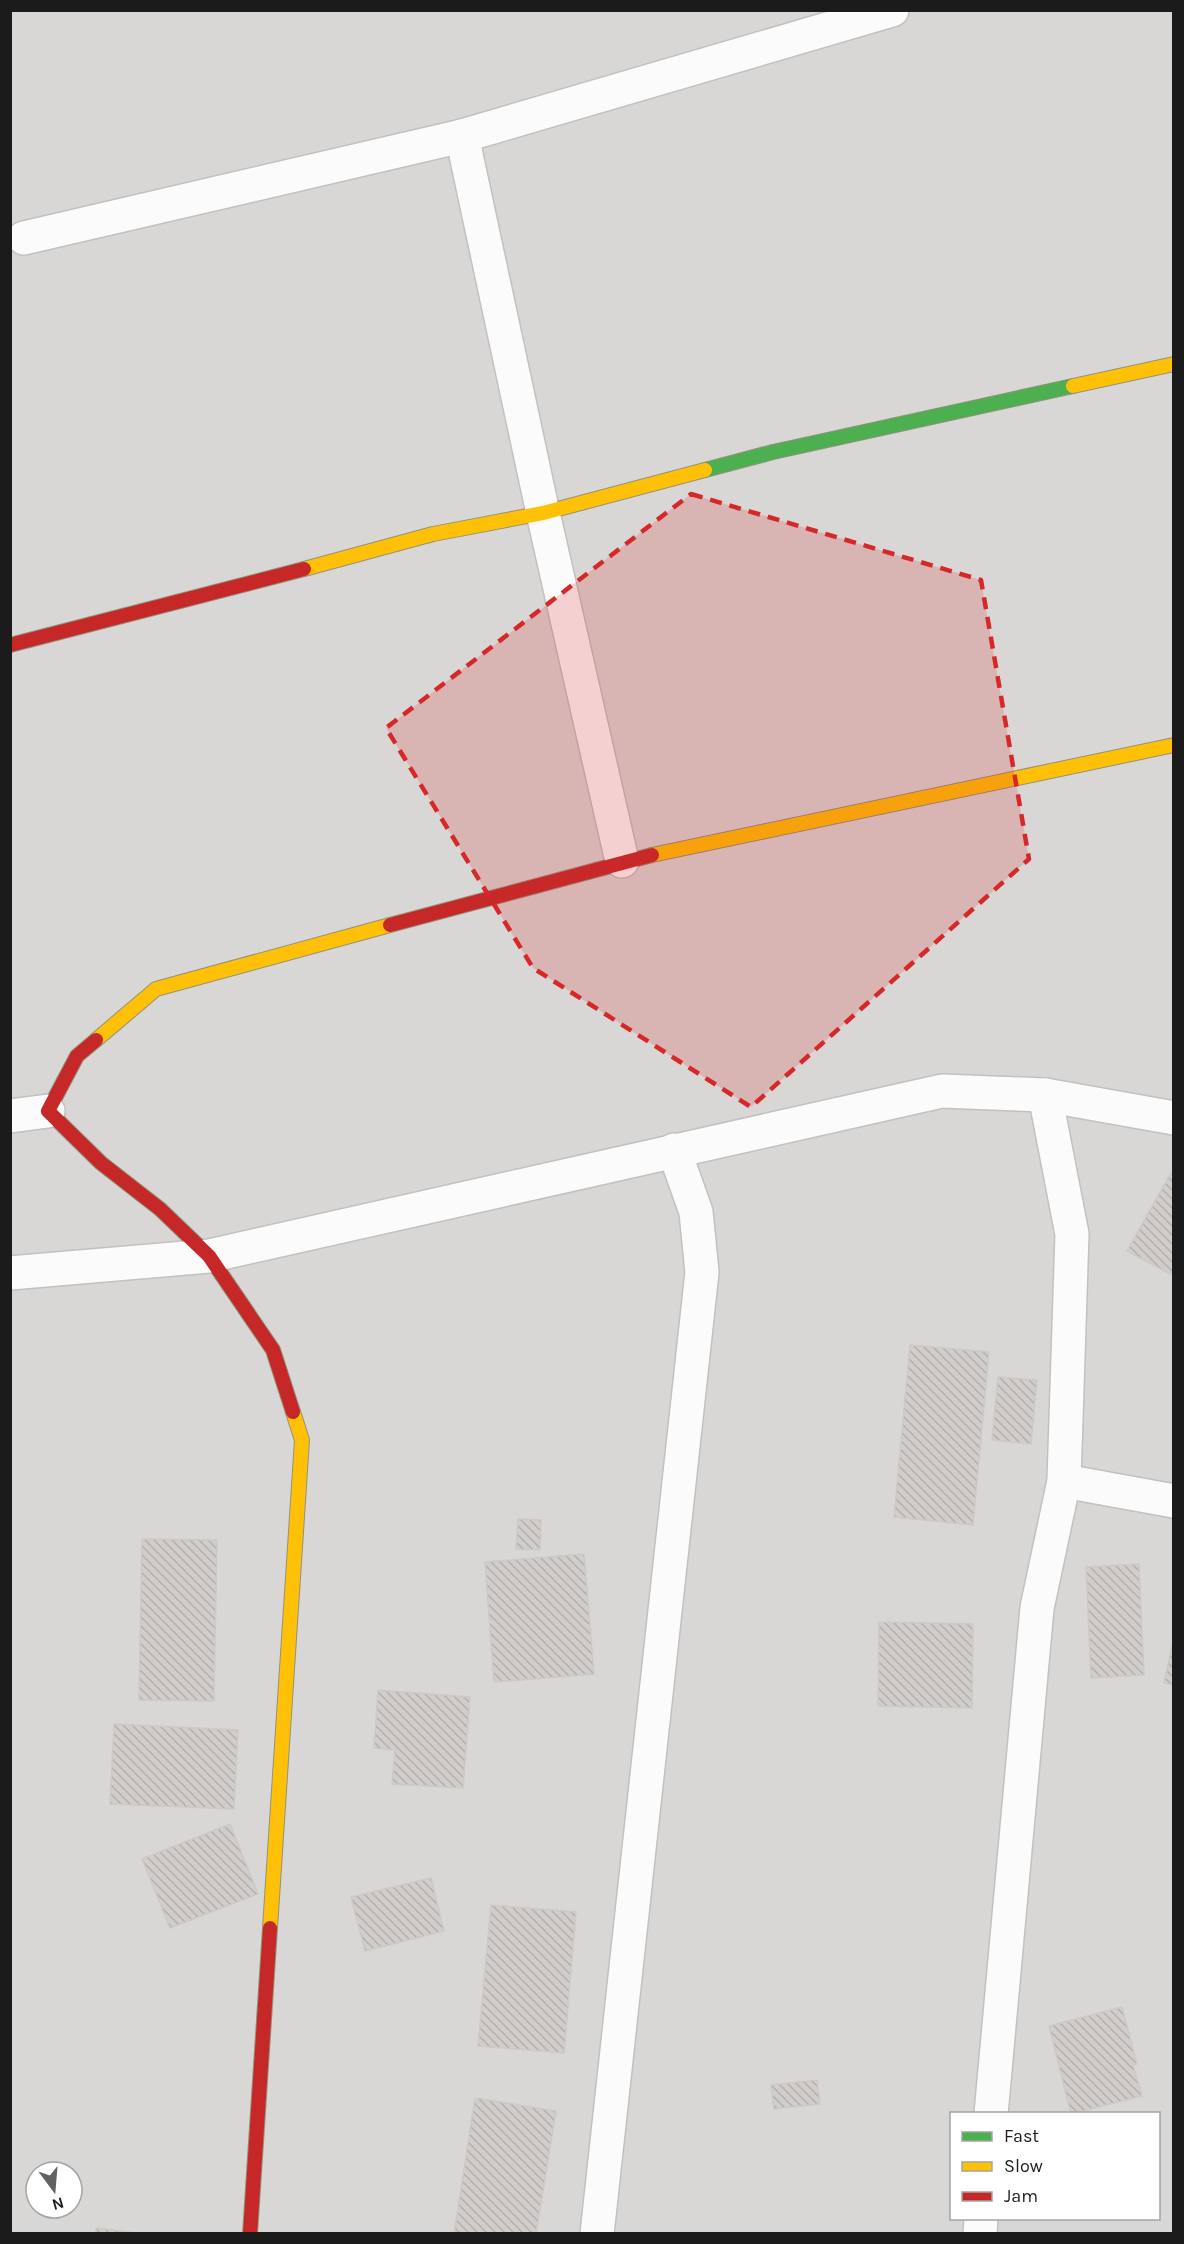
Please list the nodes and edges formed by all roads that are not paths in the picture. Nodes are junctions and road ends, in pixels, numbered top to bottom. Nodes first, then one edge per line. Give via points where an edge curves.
1 (892, 10) edge
2 (462, 136) junction
3 (24, 238) dead end
4 (1173, 364) edge
5 (543, 513) junction
6 (10, 645) edge
7 (1173, 745) edge
8 (622, 861) junction
9 (1045, 1095) junction
10 (48, 1111) junction
11 (10, 1116) edge
12 (1173, 1118) edge
13 (674, 1150) junction
14 (209, 1256) junction
15 (10, 1273) edge
16 (1064, 1481) junction
17 (1173, 1502) edge
18 (991, 2112) edge
19 (250, 2234) edge
20 (597, 2234) edge

1 - 2 street
2 - 3 street
2 - 5 street
4 - 5 street via 773,452
5 - 6 street via 433,534
5 - 8 street
7 - 8 street
8 - 10 street via 156,989 77,1056
9 - 12 street
9 - 13 street via 942,1090
9 - 16 street via 1072,1234
10 - 11 street
10 - 14 street via 101,1163 160,1209
13 - 14 street
13 - 20 street via 696,1212 702,1272
14 - 15 street
14 - 19 street via 273,1350 302,1440
16 - 17 street
16 - 18 street via 1037,1608

